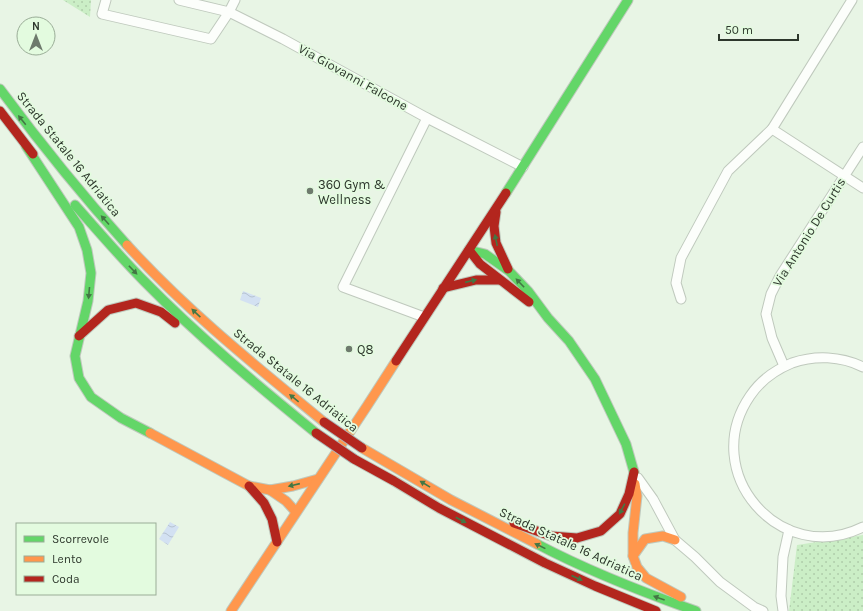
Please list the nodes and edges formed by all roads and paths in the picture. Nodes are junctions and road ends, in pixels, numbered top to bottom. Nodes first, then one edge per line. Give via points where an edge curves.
1 (106, 0) edge
2 (179, 0) edge
3 (235, 0) edge
4 (628, 0) edge
5 (852, 0) edge
6 (229, 12) junction
7 (0, 89) edge
8 (0, 112) edge
9 (427, 118) junction
10 (772, 129) junction
11 (26, 146) junction
12 (863, 147) edge
13 (523, 167) junction
14 (845, 176) junction
15 (863, 188) edge
16 (497, 208) junction
17 (469, 250) junction
18 (508, 271) junction
19 (499, 280) junction
20 (443, 288) junction
21 (681, 299) dead end
22 (424, 317) junction
23 (548, 318) junction
24 (80, 336) junction
25 (861, 363) edge
26 (784, 366) junction
27 (245, 374) junction
28 (634, 472) junction
29 (318, 479) junction
30 (249, 486) junction
31 (270, 490) junction
32 (451, 500) junction
33 (264, 502) junction
34 (296, 512) junction
35 (863, 527) edge
36 (789, 530) junction
37 (675, 540) junction
38 (278, 542) junction
39 (633, 556) junction
40 (231, 611) edge
41 (656, 611) edge
42 (696, 611) edge
43 (705, 611) edge
44 (763, 611) edge
45 (783, 611) edge

1 - 6 street via 102,14 211,39
2 - 6 street, Via Giovanni Falcone
3 - 6 street
4 - 13 main road
5 - 10 street
6 - 9 street, Via Giovanni Falcone
32 -> 7 main road, Strada Statale 16 Adriatica, bridge via 362,448 324,422 225,340 132,250 85,197
8 - 11 main road, Strada Statale 16 Adriatica
9 - 13 street, Via Giovanni Falcone
9 - 22 street via 343,287
10 - 14 street
10 - 21 street via 728,171 681,258 676,283
11 -> 24 main road via 79,227 87,250 91,273 90,287
11 -> 27 main road, Strada Statale 16 Adriatica via 68,198 150,287
12 - 14 street, Via Antonio De Curtis
13 - 16 main road
14 - 15 street
14 - 26 street, Via Antonio De Curtis via 770,294 766,314 772,338
16 - 17 main road
18 -> 16 main road via 496,243 494,226
17 - 18 main road via 485,254
17 - 19 main road via 480,264
17 - 20 main road
23 -> 18 main road via 528,291
20 -> 19 main road via 476,280
19 - 23 main road
20 - 22 main road
22 - 29 main road
23 - 28 main road via 595,379 626,444
24 - 27 main road via 108,310 136,303 161,312
24 - 30 main road via 75,356 78,378 91,397 121,418
25 - 26 street via 820,357
26 - 36 street via 768,376 744,405 737,422 734,459 747,494 758,509
27 -> 41 main road, Strada Statale 16 Adriatica, bridge via 337,448 438,508 545,563
28 -> 32 main road via 629,494 620,514 601,531 577,538 551,536
28 - 37 street via 653,499
28 - 39 main road via 637,496 632,534
29 -> 31 main road
29 - 34 main road
30 - 31 main road
30 - 33 main road
31 - 34 main road
42 -> 32 main road, Strada Statale 16 Adriatica via 602,575
33 - 34 main road via 278,509
33 - 38 main road
34 - 38 main road
35 - 36 street via 839,535 822,537
36 - 45 street via 783,557
37 - 39 main road via 663,536 645,540
37 - 44 street via 720,582
38 - 40 main road
39 - 43 main road via 637,567 646,578

